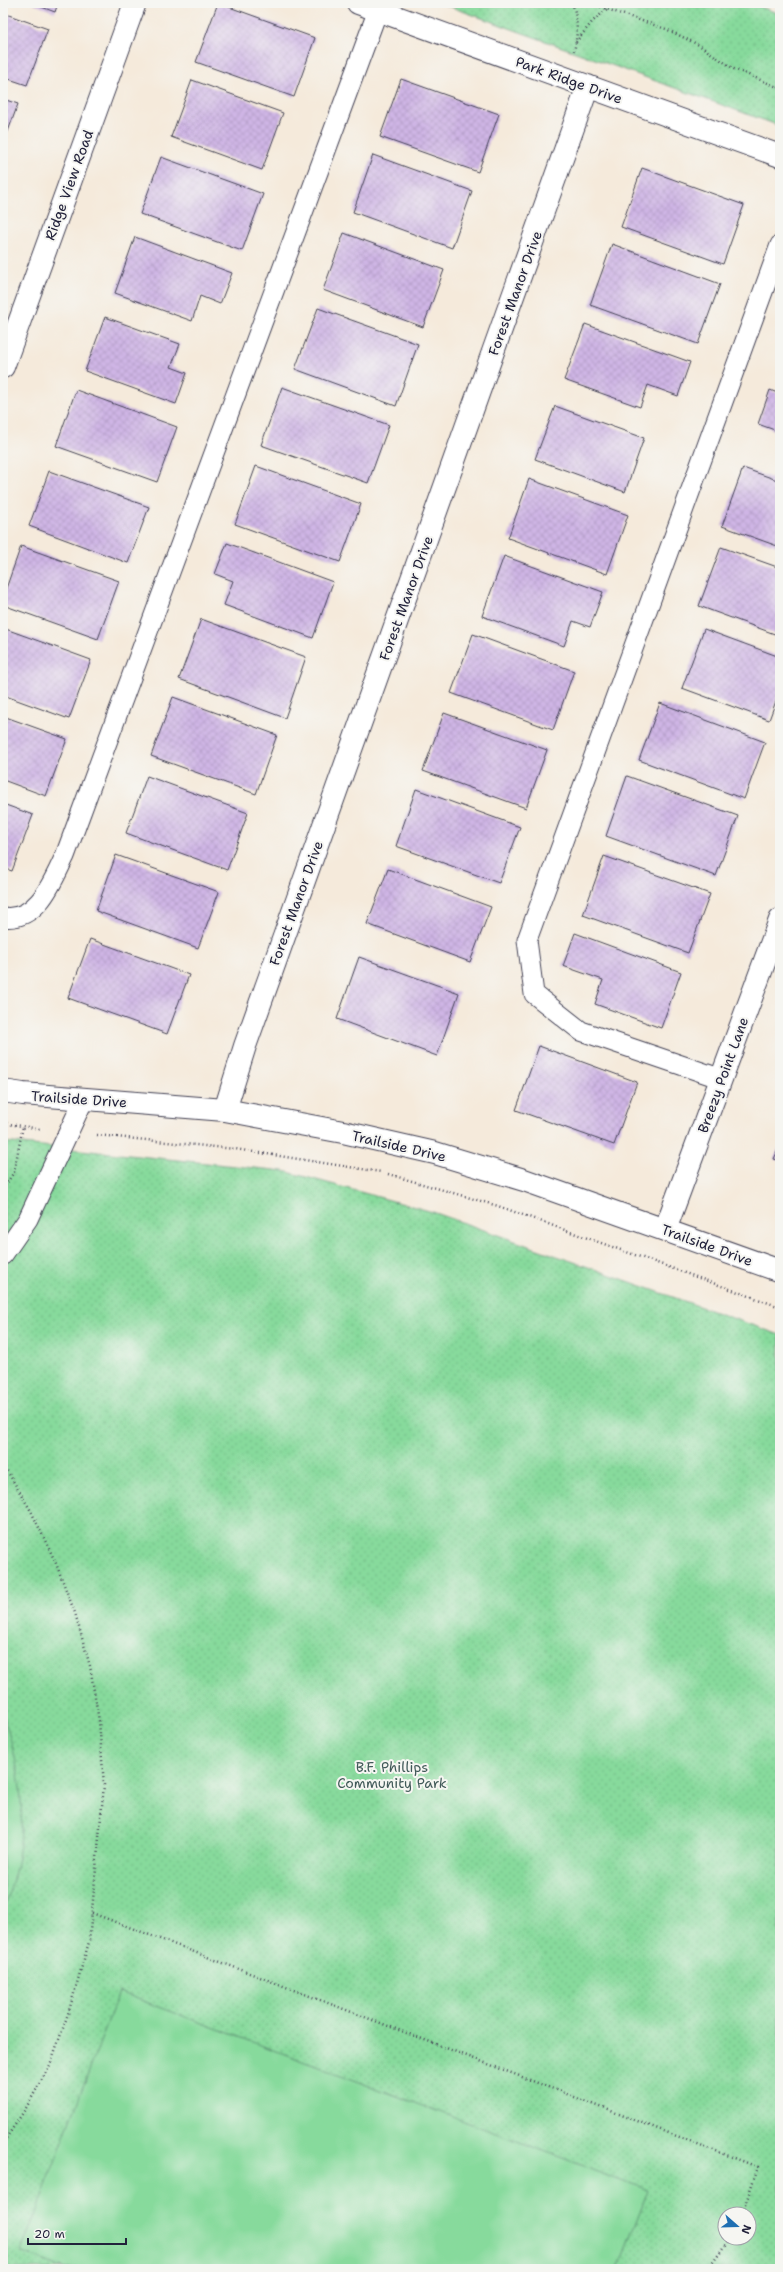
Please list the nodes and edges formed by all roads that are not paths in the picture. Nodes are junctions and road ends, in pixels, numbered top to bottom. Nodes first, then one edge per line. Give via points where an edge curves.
1 (136, 3) edge
2 (358, 3) edge
3 (378, 10) junction
4 (588, 86) junction
5 (780, 156) edge
6 (780, 245) edge
7 (3, 367) edge
8 (3, 917) edge
9 (780, 920) edge
10 (722, 1079) junction
11 (3, 1091) edge
12 (84, 1099) junction
13 (225, 1110) junction
14 (665, 1230) junction
15 (3, 1255) edge
16 (780, 1271) edge

1 - 7 street, Ridge View Road
2 - 3 street, Park Ridge Drive
3 - 4 street, Park Ridge Drive
3 - 8 lane via 65,856 46,893 27,912 9,918
4 - 5 street, Park Ridge Drive
4 - 13 street, Forest Manor Drive via 247,1038
6 - 10 lane via 527,940 534,994 581,1031
9 - 10 street, Breezy Point Lane
10 - 14 street, Breezy Point Lane
11 - 12 street, Trailside Drive
12 - 13 street, Trailside Drive
12 - 15 lane via 28,1219
13 - 14 street, Trailside Drive via 343,1132 435,1153 524,1180
14 - 16 street, Trailside Drive

